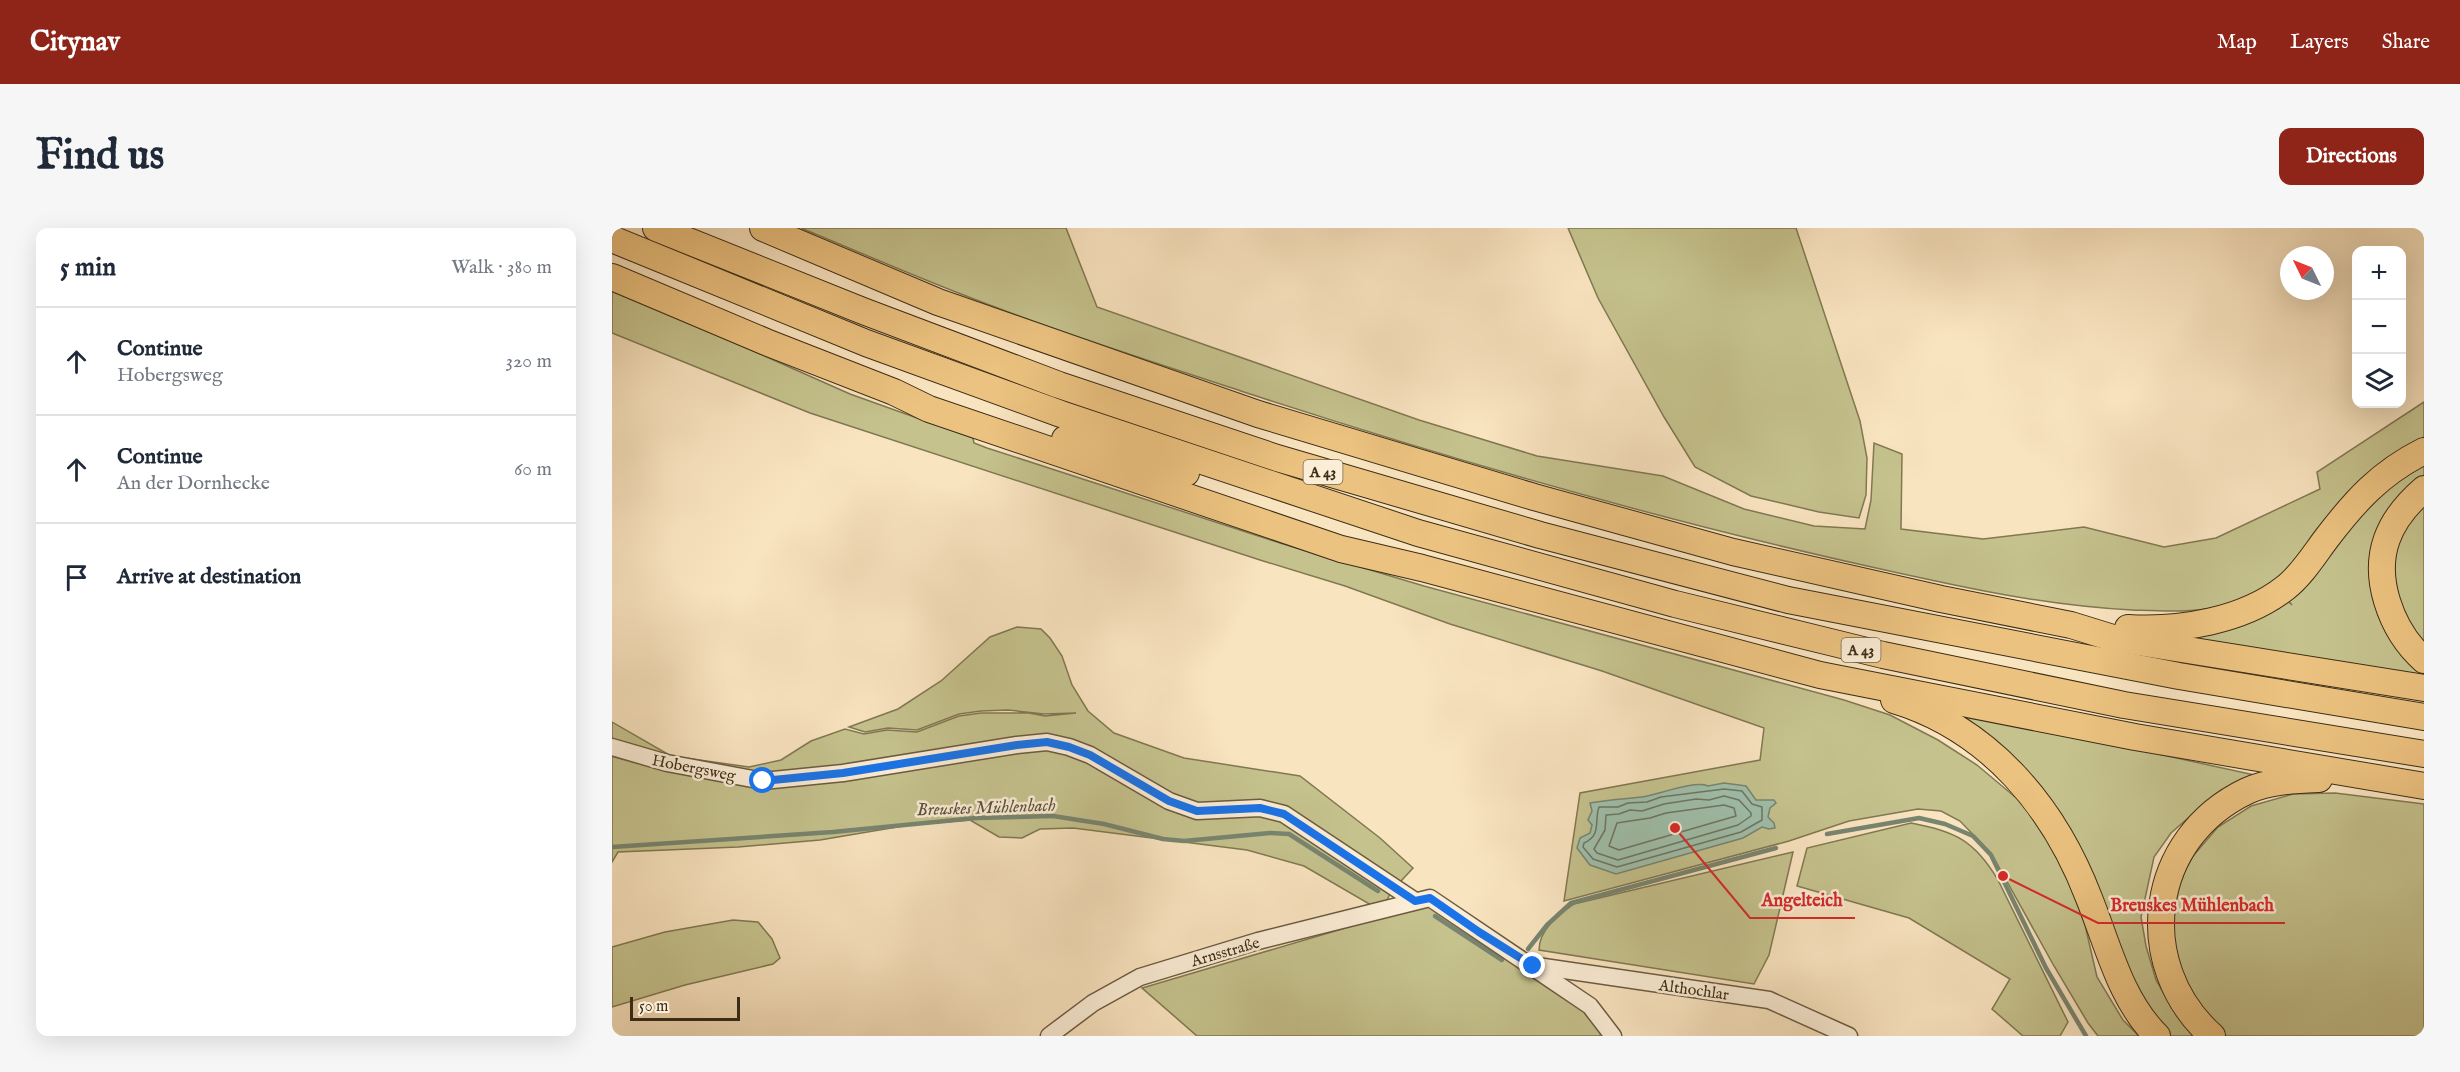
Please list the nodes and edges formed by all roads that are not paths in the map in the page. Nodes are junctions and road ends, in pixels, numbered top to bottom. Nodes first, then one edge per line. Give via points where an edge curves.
1 (656, 228) edge
2 (763, 228) edge
3 (612, 239) edge
4 (612, 277) edge
5 (894, 392) junction
6 (2424, 451) edge
7 (2424, 489) edge
8 (1309, 497) junction
9 (2071, 625) junction
10 (2424, 660) edge
11 (1820, 675) junction
12 (2424, 688) edge
13 (2424, 717) edge
14 (612, 747) edge
15 (2424, 754) edge
16 (2386, 780) junction
17 (2424, 786) edge
18 (1415, 901) junction
19 (1533, 966) junction
20 (1049, 1036) edge
21 (1613, 1036) edge
22 (1849, 1036) edge
23 (2157, 1036) edge
24 (2212, 1036) edge

1 - 13 highway, A 43 via 1059,385 1277,458 1540,535 1788,600 2179,676
2 - 9 highway via 938,302 1280,421 1733,552
3 - 8 highway, A 43 via 877,347
4 - 5 highway
5 - 8 highway via 1252,492
5 - 11 highway via 929,409 1341,549
6 - 9 highway via 2378,479 2286,588 2261,604 2199,624 2136,628
7 - 10 highway via 2394,523 2384,547 2381,583 2396,624
8 - 15 highway, A 43 via 1418,533 1675,604 1883,655 2124,705
9 - 12 highway via 2113,638
11 - 16 highway via 2135,737
11 - 23 highway via 1912,706 1955,729 2001,762 2026,787 2067,848 2130,1001
14 - 18 street, Hobergsweg via 667,763 763,781 1047,742 1090,755 1169,801 1197,811 1260,808 1284,814
16 - 17 highway
16 - 24 highway via 2284,781 2265,785 2226,802 2189,837 2167,880 2159,931 2171,976 2186,1009
18 - 19 street via 1430,898
18 - 20 street, Arnsstraße via 1140,977 1093,1003
19 - 21 street via 1590,1006
19 - 22 street, Althochlar via 1769,1000

